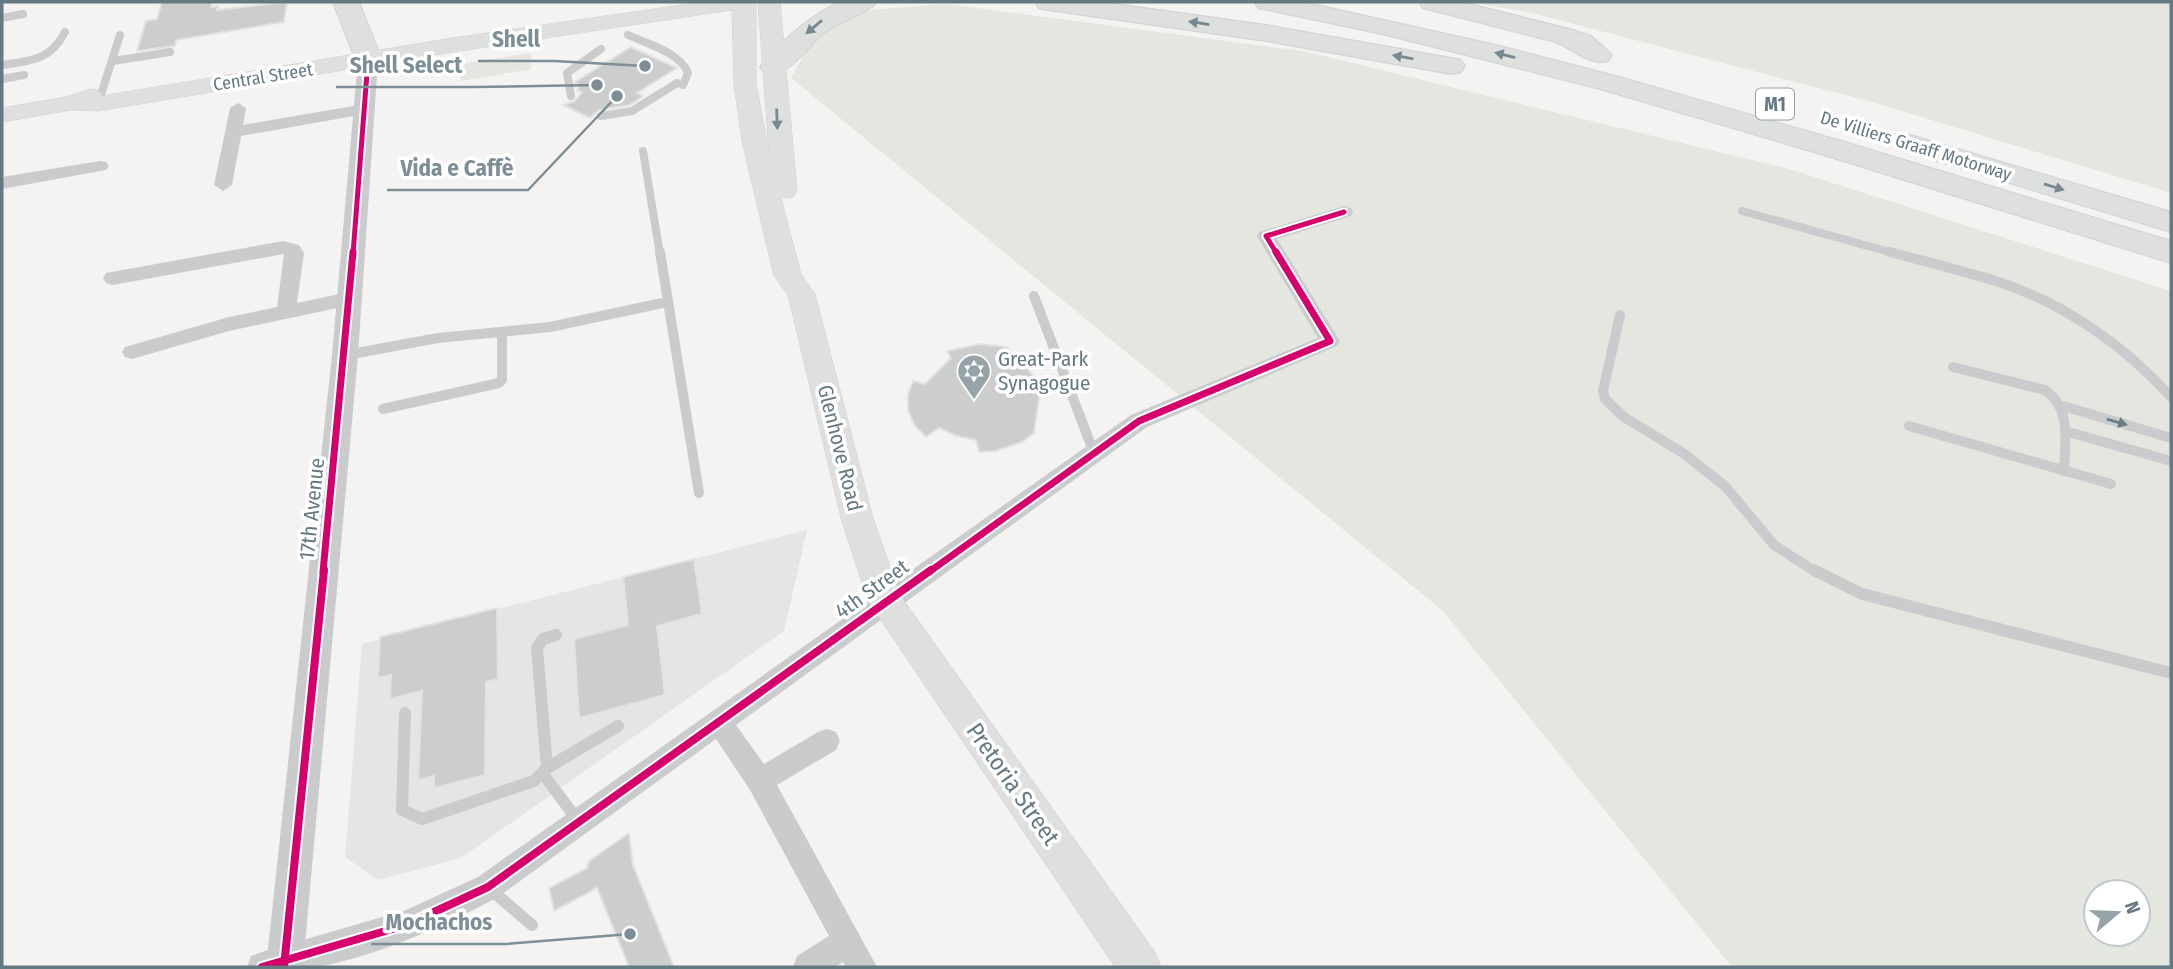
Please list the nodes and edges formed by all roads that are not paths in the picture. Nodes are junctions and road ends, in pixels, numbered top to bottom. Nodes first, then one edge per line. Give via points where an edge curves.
1 (346, 2) edge
2 (638, 2) edge
3 (744, 2) edge
4 (769, 2) edge
5 (863, 2) edge
6 (1048, 2) edge
7 (1267, 2) edge
8 (1374, 2) edge
9 (1432, 2) edge
10 (679, 12) junction
11 (23, 14) dead end
12 (2, 18) edge
13 (65, 32) dead end
14 (120, 35) dead end
15 (628, 35) dead end
16 (601, 49) dead end
17 (170, 52) dead end
18 (365, 52) junction
19 (1598, 55) junction
20 (113, 61) junction
21 (744, 63) junction
22 (2, 65) edge
23 (774, 67) junction
24 (24, 75) dead end
25 (2, 79) edge
26 (571, 96) dead end
27 (100, 98) junction
28 (237, 108) dead end
29 (365, 109) junction
30 (2, 115) edge
31 (601, 116) dead end
32 (233, 132) junction
33 (643, 151) dead end
34 (100, 166) dead end
35 (2, 183) edge
36 (1947, 183) junction
37 (223, 185) dead end
38 (1742, 211) dead end
39 (1343, 212) dead end
40 (2171, 222) edge
41 (2171, 252) edge
42 (113, 278) dead end
43 (801, 294) junction
44 (1034, 296) dead end
45 (349, 299) junction
46 (667, 302) junction
47 (286, 311) junction
48 (1620, 315) dead end
49 (502, 332) junction
50 (132, 352) dead end
51 (345, 355) junction
52 (1954, 368) dead end
53 (2171, 397) edge
54 (2063, 406) junction
55 (383, 409) dead end
56 (1909, 426) dead end
57 (2065, 431) junction
58 (2171, 438) edge
59 (1094, 453) junction
60 (2171, 461) edge
61 (2064, 471) junction
62 (2111, 484) dead end
63 (699, 493) dead end
64 (885, 601) junction
65 (556, 635) dead end
66 (2171, 673) edge
67 (405, 713) dead end
68 (719, 722) junction
69 (618, 726) dead end
70 (827, 741) dead end
71 (545, 771) junction
72 (760, 781) junction
73 (579, 822) junction
74 (488, 887) junction
75 (532, 925) dead end
76 (855, 954) edge
77 (277, 965) edge
78 (808, 967) edge
79 (1140, 967) edge

1 - 18 highway
2 - 18 main road, Central Street
3 - 10 main road, Central Street
3 - 21 main road, Glenhove Road
4 - 23 main road, Glenhove Road
5 -> 23 highway via 814,25
36 -> 6 highway via 1525,80 1266,33
36 -> 7 highway, M1 via 1598,79 1421,34
8 - 19 highway, De Villiers Graaff Motorway / M1
9 - 19 highway via 1564,36
10 - 18 main road, Central Street
10 - 21 main road via 711,20 728,30 736,55
11 - 12 lane
13 - 22 lane via 49,55
14 - 20 lane
15 - 31 lane via 681,61 688,77 629,112
16 - 26 lane via 567,73
17 - 20 lane
18 - 27 main road, Central Street
18 - 29 street, 17th Avenue
19 -> 40 highway, De Villiers Graaff Motorway / M1
20 - 27 lane
21 - 43 main road, Glenhove Road via 764,184 788,276
23 -> 43 main road, Glenhove Road via 780,163 805,279
24 - 25 lane
27 - 30 main road, Central Street
28 - 32 street
29 - 32 street
29 - 45 street, 17th Avenue
32 - 37 street
33 - 46 lane
34 - 35 street
36 - 41 highway, M1
38 - 53 lane via 2001,283 2090,327 2140,363
39 - 59 street, 4th Street via 1266,236 1329,341 1139,421
42 - 47 street via 284,247 294,253
43 - 64 main road, Glenhove Road via 857,518
44 - 59 lane
45 - 47 street
45 - 51 street, 17th Avenue
46 - 49 lane via 550,327
46 - 63 lane
47 - 50 street
48 - 66 lane via 1605,399 1624,417 1710,473 1774,545 1810,569 1862,594
49 - 51 lane
49 - 55 lane via 499,383
51 - 77 street, 17th Avenue
52 - 54 lane via 2045,390
54 - 57 lane
54 -> 58 lane
56 - 61 lane
57 - 60 lane
57 - 61 lane
59 - 64 street, 4th Street
61 - 62 lane
64 - 68 street, 4th Street
64 - 79 main road, Pretoria Street
65 - 71 lane via 543,639 537,648
67 - 71 lane via 402,810 408,815 422,819 534,780
68 - 72 street
68 - 73 street, 4th Street
69 - 71 lane
70 - 72 street
71 - 73 lane
72 - 76 street
73 - 74 street, 4th Street
74 - 75 lane
74 - 77 street, 4th Street via 439,914
76 - 78 street

